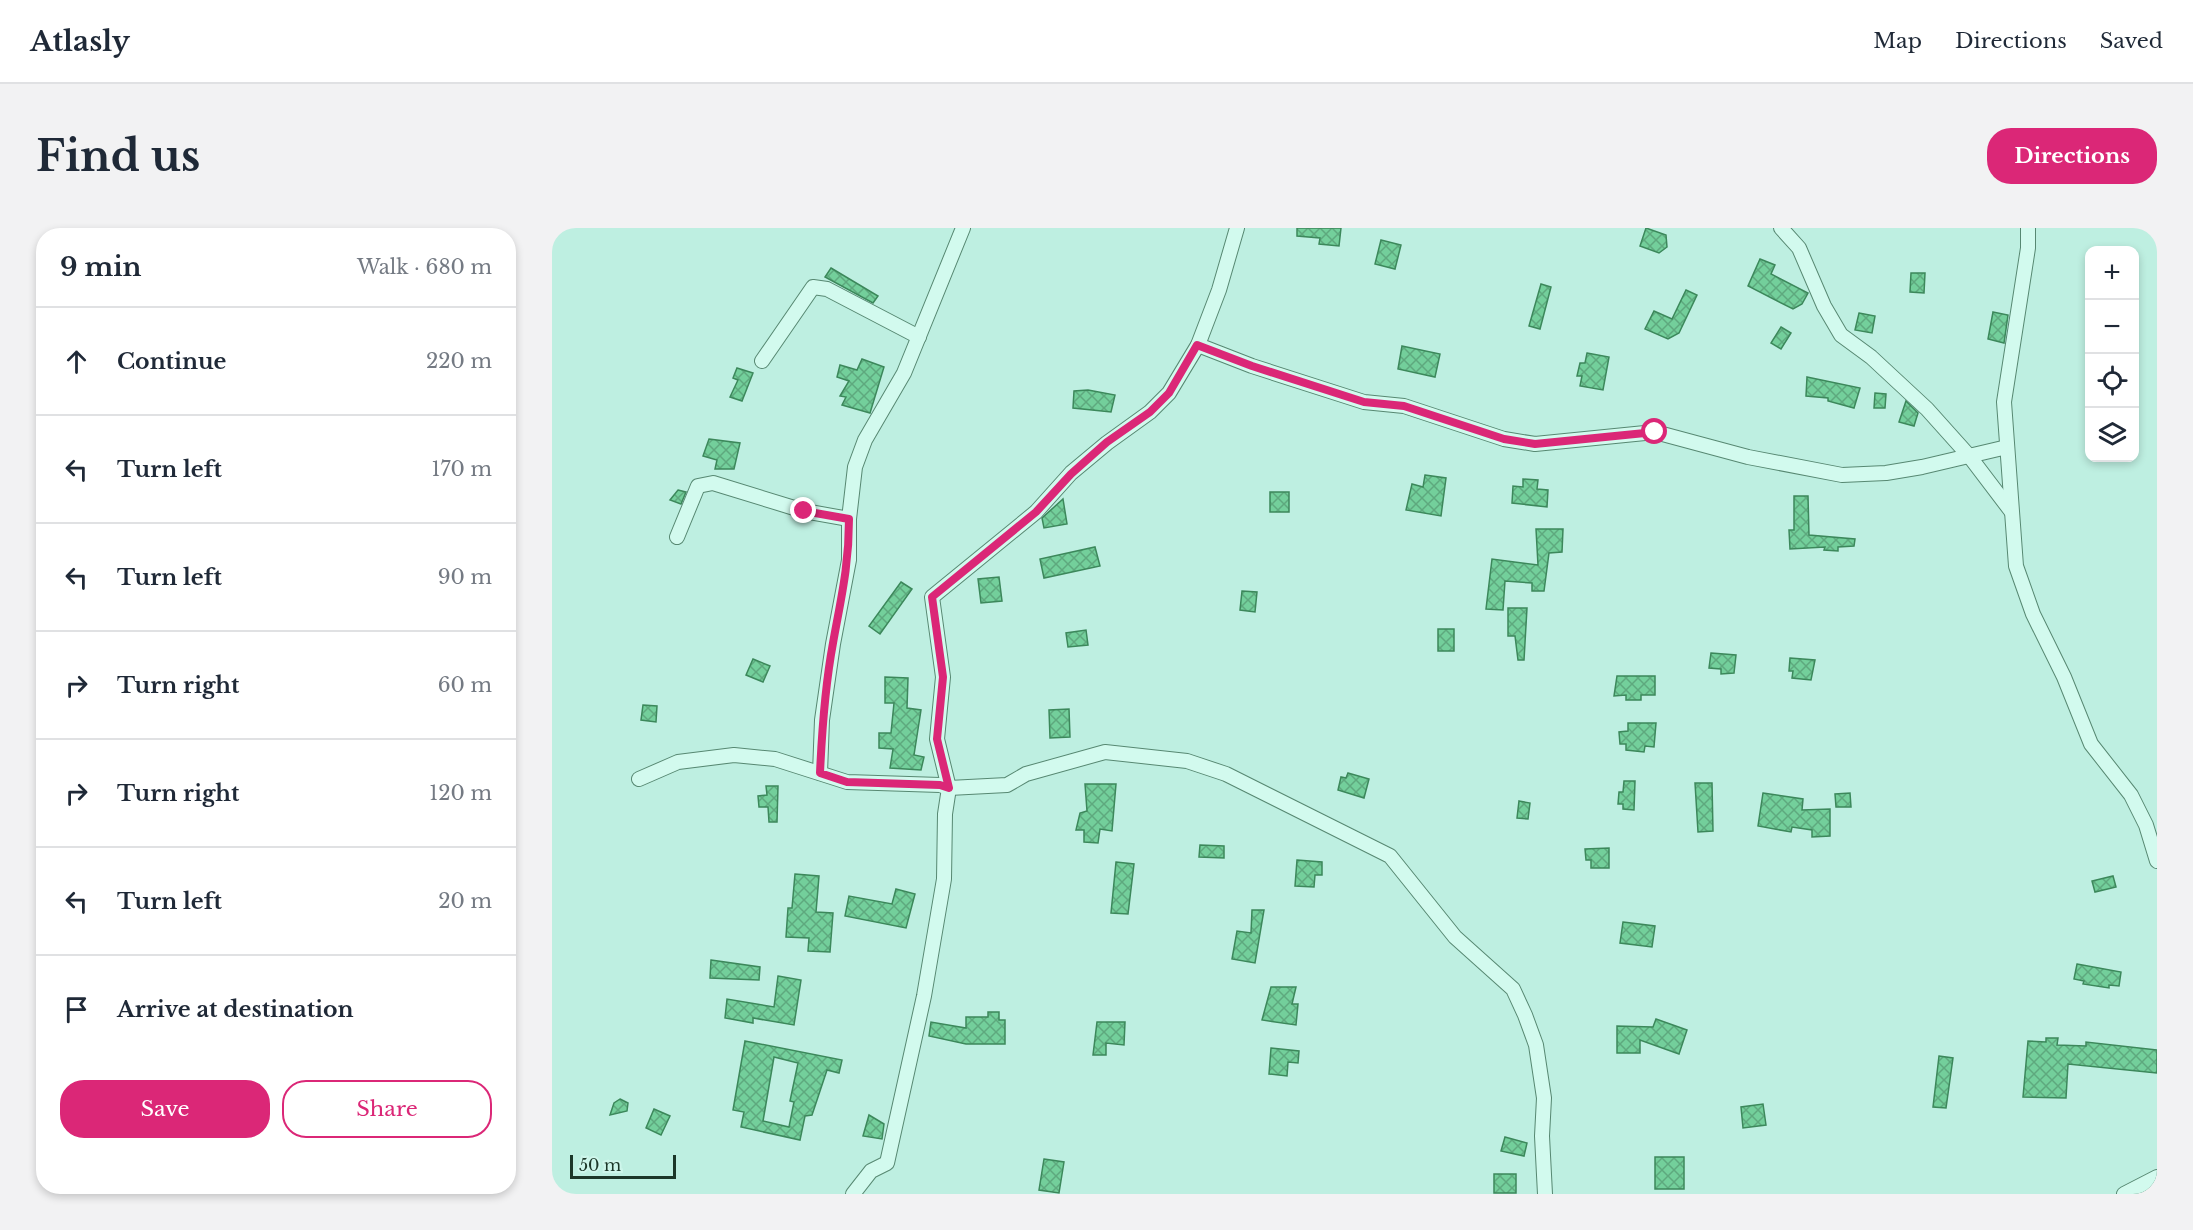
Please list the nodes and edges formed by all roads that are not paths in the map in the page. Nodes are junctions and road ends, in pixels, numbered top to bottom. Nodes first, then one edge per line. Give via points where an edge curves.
1 (963, 228) edge
2 (1781, 228) edge
3 (2028, 228) edge
4 (1237, 229) edge
5 (919, 338) junction
6 (1197, 345) junction
7 (762, 361) dead end
8 (2007, 447) junction
9 (1970, 457) junction
10 (2013, 513) junction
11 (849, 519) junction
12 (677, 537) dead end
13 (820, 773) junction
14 (639, 779) dead end
15 (949, 788) junction
16 (2157, 861) edge
17 (2157, 1178) edge
18 (853, 1194) edge
19 (1545, 1194) edge
20 (2124, 1194) edge

1 - 5 street
2 - 9 street via 1798,248 1841,335 1927,409
3 - 8 street via 2004,402
4 - 6 street
5 - 7 street via 827,289 813,287
5 - 11 street via 904,373 865,440 855,467
6 - 9 street via 1364,402 1404,406 1504,439 1535,444 1655,432 1748,457 1842,475 1886,473
6 - 15 street via 1169,393 1150,412 1107,442 1036,512 932,597 943,677 937,739
8 - 9 street
8 - 10 street
9 - 10 street
10 - 16 street via 2016,566 2033,614 2091,744 2131,795
11 - 12 street via 804,511 713,483 698,486
11 - 13 street via 849,560 822,720
13 - 14 street via 775,759 734,755 678,762
13 - 15 street via 847,782
15 - 18 street via 944,879 924,996 887,1163 870,1171
15 - 19 street via 1007,785 1026,774 1105,752 1187,761 1226,774 1390,856 1455,937 1513,989 1525,1015 1536,1045 1544,1098
17 - 20 street

